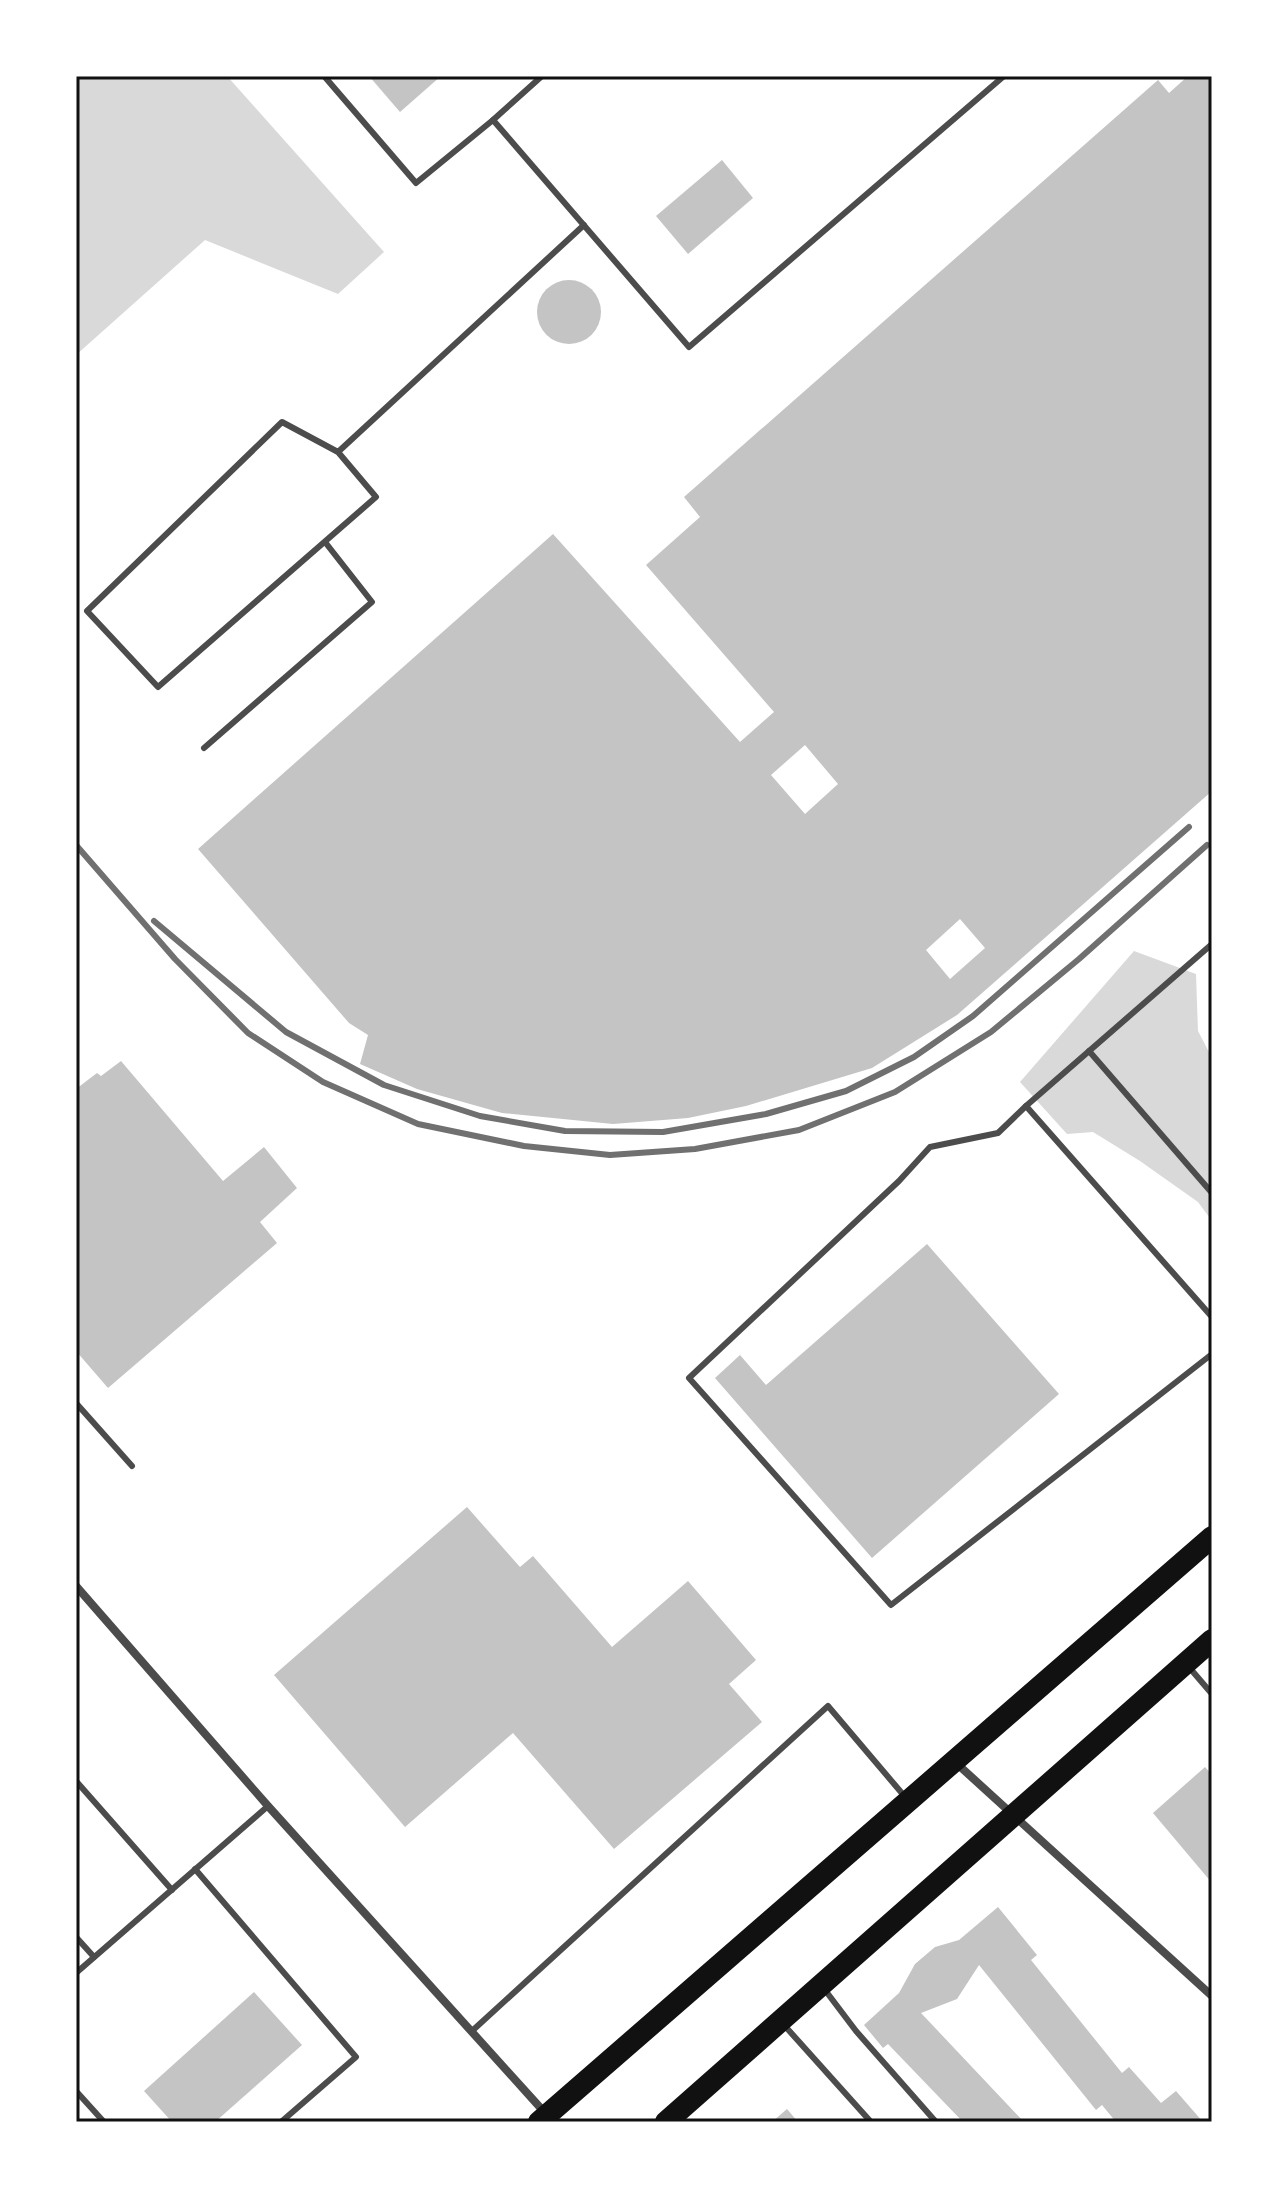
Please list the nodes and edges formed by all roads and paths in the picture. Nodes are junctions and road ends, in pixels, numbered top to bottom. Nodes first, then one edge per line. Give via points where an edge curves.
1 (324, 76) edge
2 (542, 76) edge
3 (1004, 76) edge
4 (493, 120) junction
5 (584, 225) junction
6 (338, 452) junction
7 (325, 542) junction
8 (204, 748) dead end
9 (1212, 944) edge
10 (1089, 1051) junction
11 (1026, 1106) junction
12 (1212, 1193) edge
13 (1212, 1317) edge
14 (1212, 1354) edge
15 (76, 1403) edge
16 (132, 1466) dead end
17 (1212, 1537) edge
18 (76, 1586) edge
19 (1212, 1640) edge
20 (1186, 1663) junction
21 (1212, 1694) edge
22 (954, 1761) junction
23 (76, 1781) edge
24 (908, 1801) junction
25 (268, 1806) junction
26 (1013, 1815) junction
27 (195, 1869) junction
28 (172, 1890) junction
29 (76, 1937) edge
30 (94, 1957) junction
31 (76, 1973) edge
32 (821, 1984) junction
33 (1212, 1996) edge
34 (781, 2022) junction
35 (472, 2031) junction
36 (76, 2091) edge
37 (543, 2119) edge
38 (104, 2122) edge
39 (281, 2122) edge
40 (666, 2122) edge
41 (871, 2122) edge
42 (936, 2122) edge

1 - 4 lane via 416,183
2 - 4 lane
3 - 5 lane via 689,347
4 - 5 lane
5 - 6 lane
6 - 7 lane via 376,497
6 - 7 lane via 282,422 87,611 158,687
7 - 8 lane via 372,602
9 - 10 lane
10 - 11 lane
10 - 12 lane
11 - 13 lane
11 - 14 lane via 998,1133 930,1147 689,1378 891,1605
15 - 16 lane
17 - 22 highway
18 - 25 street
19 - 20 highway
20 - 21 lane
20 - 26 highway
22 - 24 highway
22 - 26 street
23 - 28 lane
24 - 35 lane via 828,1706
24 - 37 highway
25 - 27 lane
25 - 35 street
26 - 32 highway
26 - 33 street
27 - 28 lane
27 - 39 lane via 356,2057
28 - 30 lane
29 - 30 lane
30 - 31 lane
32 - 34 highway
32 - 42 lane
34 - 40 highway
34 - 41 lane
35 - 37 street
36 - 38 lane

